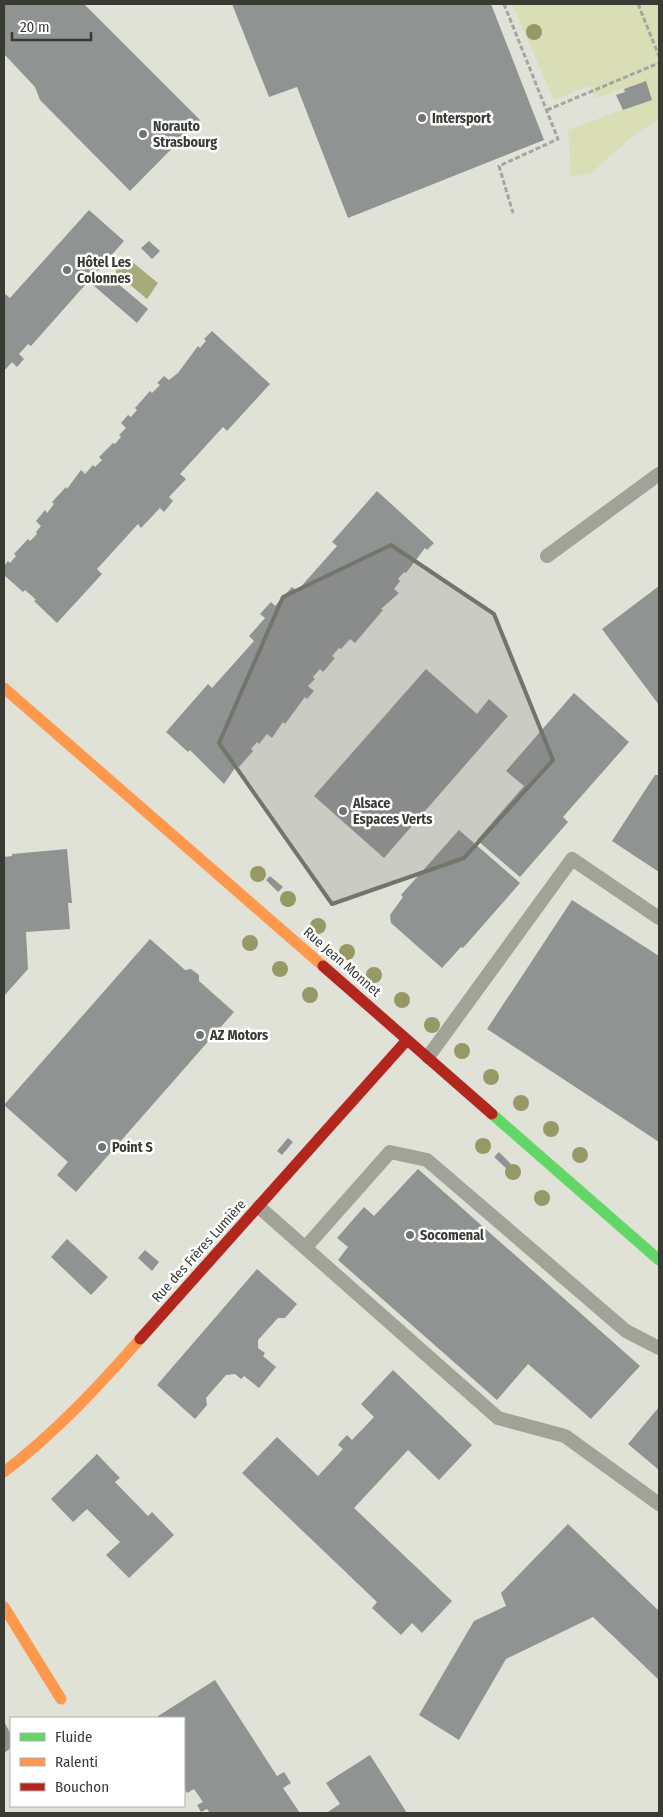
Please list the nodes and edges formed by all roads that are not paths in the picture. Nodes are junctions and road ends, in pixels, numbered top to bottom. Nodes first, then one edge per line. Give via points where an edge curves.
1 (659, 474) edge
2 (547, 556) dead end
3 (4, 688) edge
4 (659, 918) edge
5 (407, 1040) junction
6 (428, 1057) junction
7 (259, 1207) junction
8 (304, 1248) junction
9 (659, 1260) edge
10 (659, 1348) edge
11 (4, 1472) edge
12 (659, 1504) edge
13 (4, 1607) edge
14 (61, 1699) dead end

1 - 2 lane
3 - 5 street, Rue Jean Monnet
4 - 6 lane via 572,859
5 - 6 street, Rue Jean Monnet
5 - 7 street, Rue des Frères Lumière
6 - 9 street, Rue Jean Monnet
7 - 8 lane
7 - 11 street, Rue des Frères Lumière via 94,1391 37,1447
8 - 10 lane via 390,1152 427,1160 626,1330
8 - 12 lane via 498,1418 565,1436
13 - 14 street

